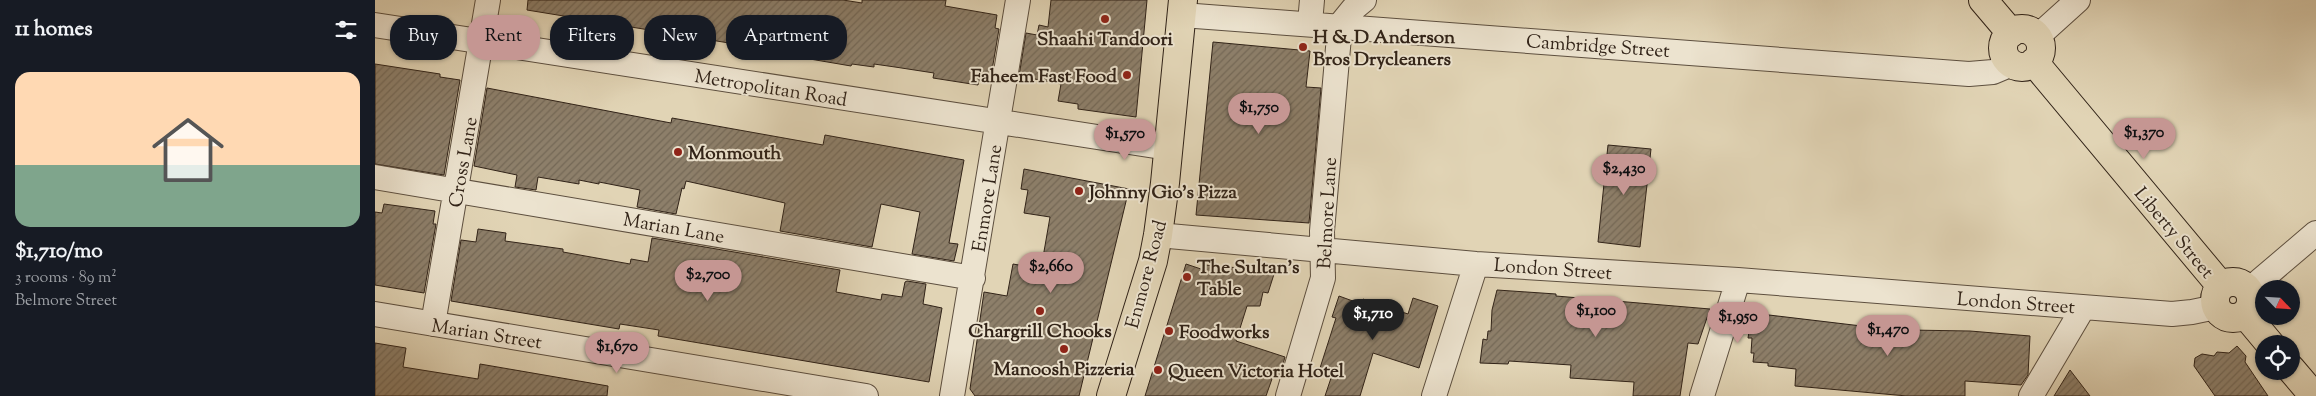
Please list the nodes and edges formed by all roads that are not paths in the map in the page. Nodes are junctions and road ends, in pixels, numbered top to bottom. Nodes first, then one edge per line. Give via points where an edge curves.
1 (488, 0) edge
2 (1018, 0) edge
3 (1364, 0) edge
4 (1983, 0) edge
5 (2078, 0) edge
6 (1182, 7) edge
7 (1311, 12) edge
8 (486, 15) edge
9 (375, 25) edge
10 (1341, 25) junction
11 (467, 41) edge
12 (540, 52) edge
13 (2027, 55) junction
14 (478, 60) edge
15 (999, 121) junction
16 (1168, 148) junction
17 (375, 177) edge
18 (457, 191) junction
19 (2316, 233) edge
20 (1158, 235) junction
21 (1323, 249) junction
22 (1477, 264) junction
23 (973, 278) junction
24 (1738, 280) junction
25 (2219, 296) junction
26 (2247, 302) junction
27 (2083, 308) junction
28 (375, 314) edge
29 (433, 324) junction
30 (2265, 335) edge
31 (2300, 380) edge
32 (866, 396) edge
33 (952, 396) edge
34 (1111, 396) edge
35 (1288, 396) edge
36 (1435, 396) edge
37 (1702, 396) edge
38 (2031, 396) edge
39 (2314, 396) edge

1 - 8 street, Cross Lane
2 - 15 street, Enmore Lane
3 - 10 street
4 - 13 main road, Liberty Street via 2011,33 2004,41 2003,52
5 - 13 street, Cambridge Street
6 - 7 street, Cambridge Street
6 - 16 main road, Enmore Road
7 - 10 street, Cambridge Street
9 - 11 street, Metropolitan Road
10 - 13 street, Cambridge Street via 1969,74 1993,72
10 - 21 street, Belmore Lane
12 - 15 street, Metropolitan Road
13 - 25 main road, Liberty Street
14 - 18 street, Cross Lane
15 - 16 street, Metropolitan Road
15 - 23 street, Enmore Lane
16 - 20 main road, Enmore Road
17 - 18 street, Marian Lane
18 - 23 street, Marian Lane
18 - 29 street, Cross Lane
19 - 26 street
20 - 21 street, London Street
20 - 34 main road, Enmore Road
21 - 22 street, London Street
21 - 35 street, Belmore Lane via 1323,278
22 - 24 street, London Street
22 - 36 street
23 - 33 street, Enmore Lane
24 - 27 street, London Street
24 - 37 street
25 - 26 main road via 2234,281 2243,284
25 - 27 street, London Street via 2192,312 2173,314
26 - 30 main road
27 - 38 street
28 - 29 street, Marian Street
29 - 32 street, Marian Street
31 - 39 main road

